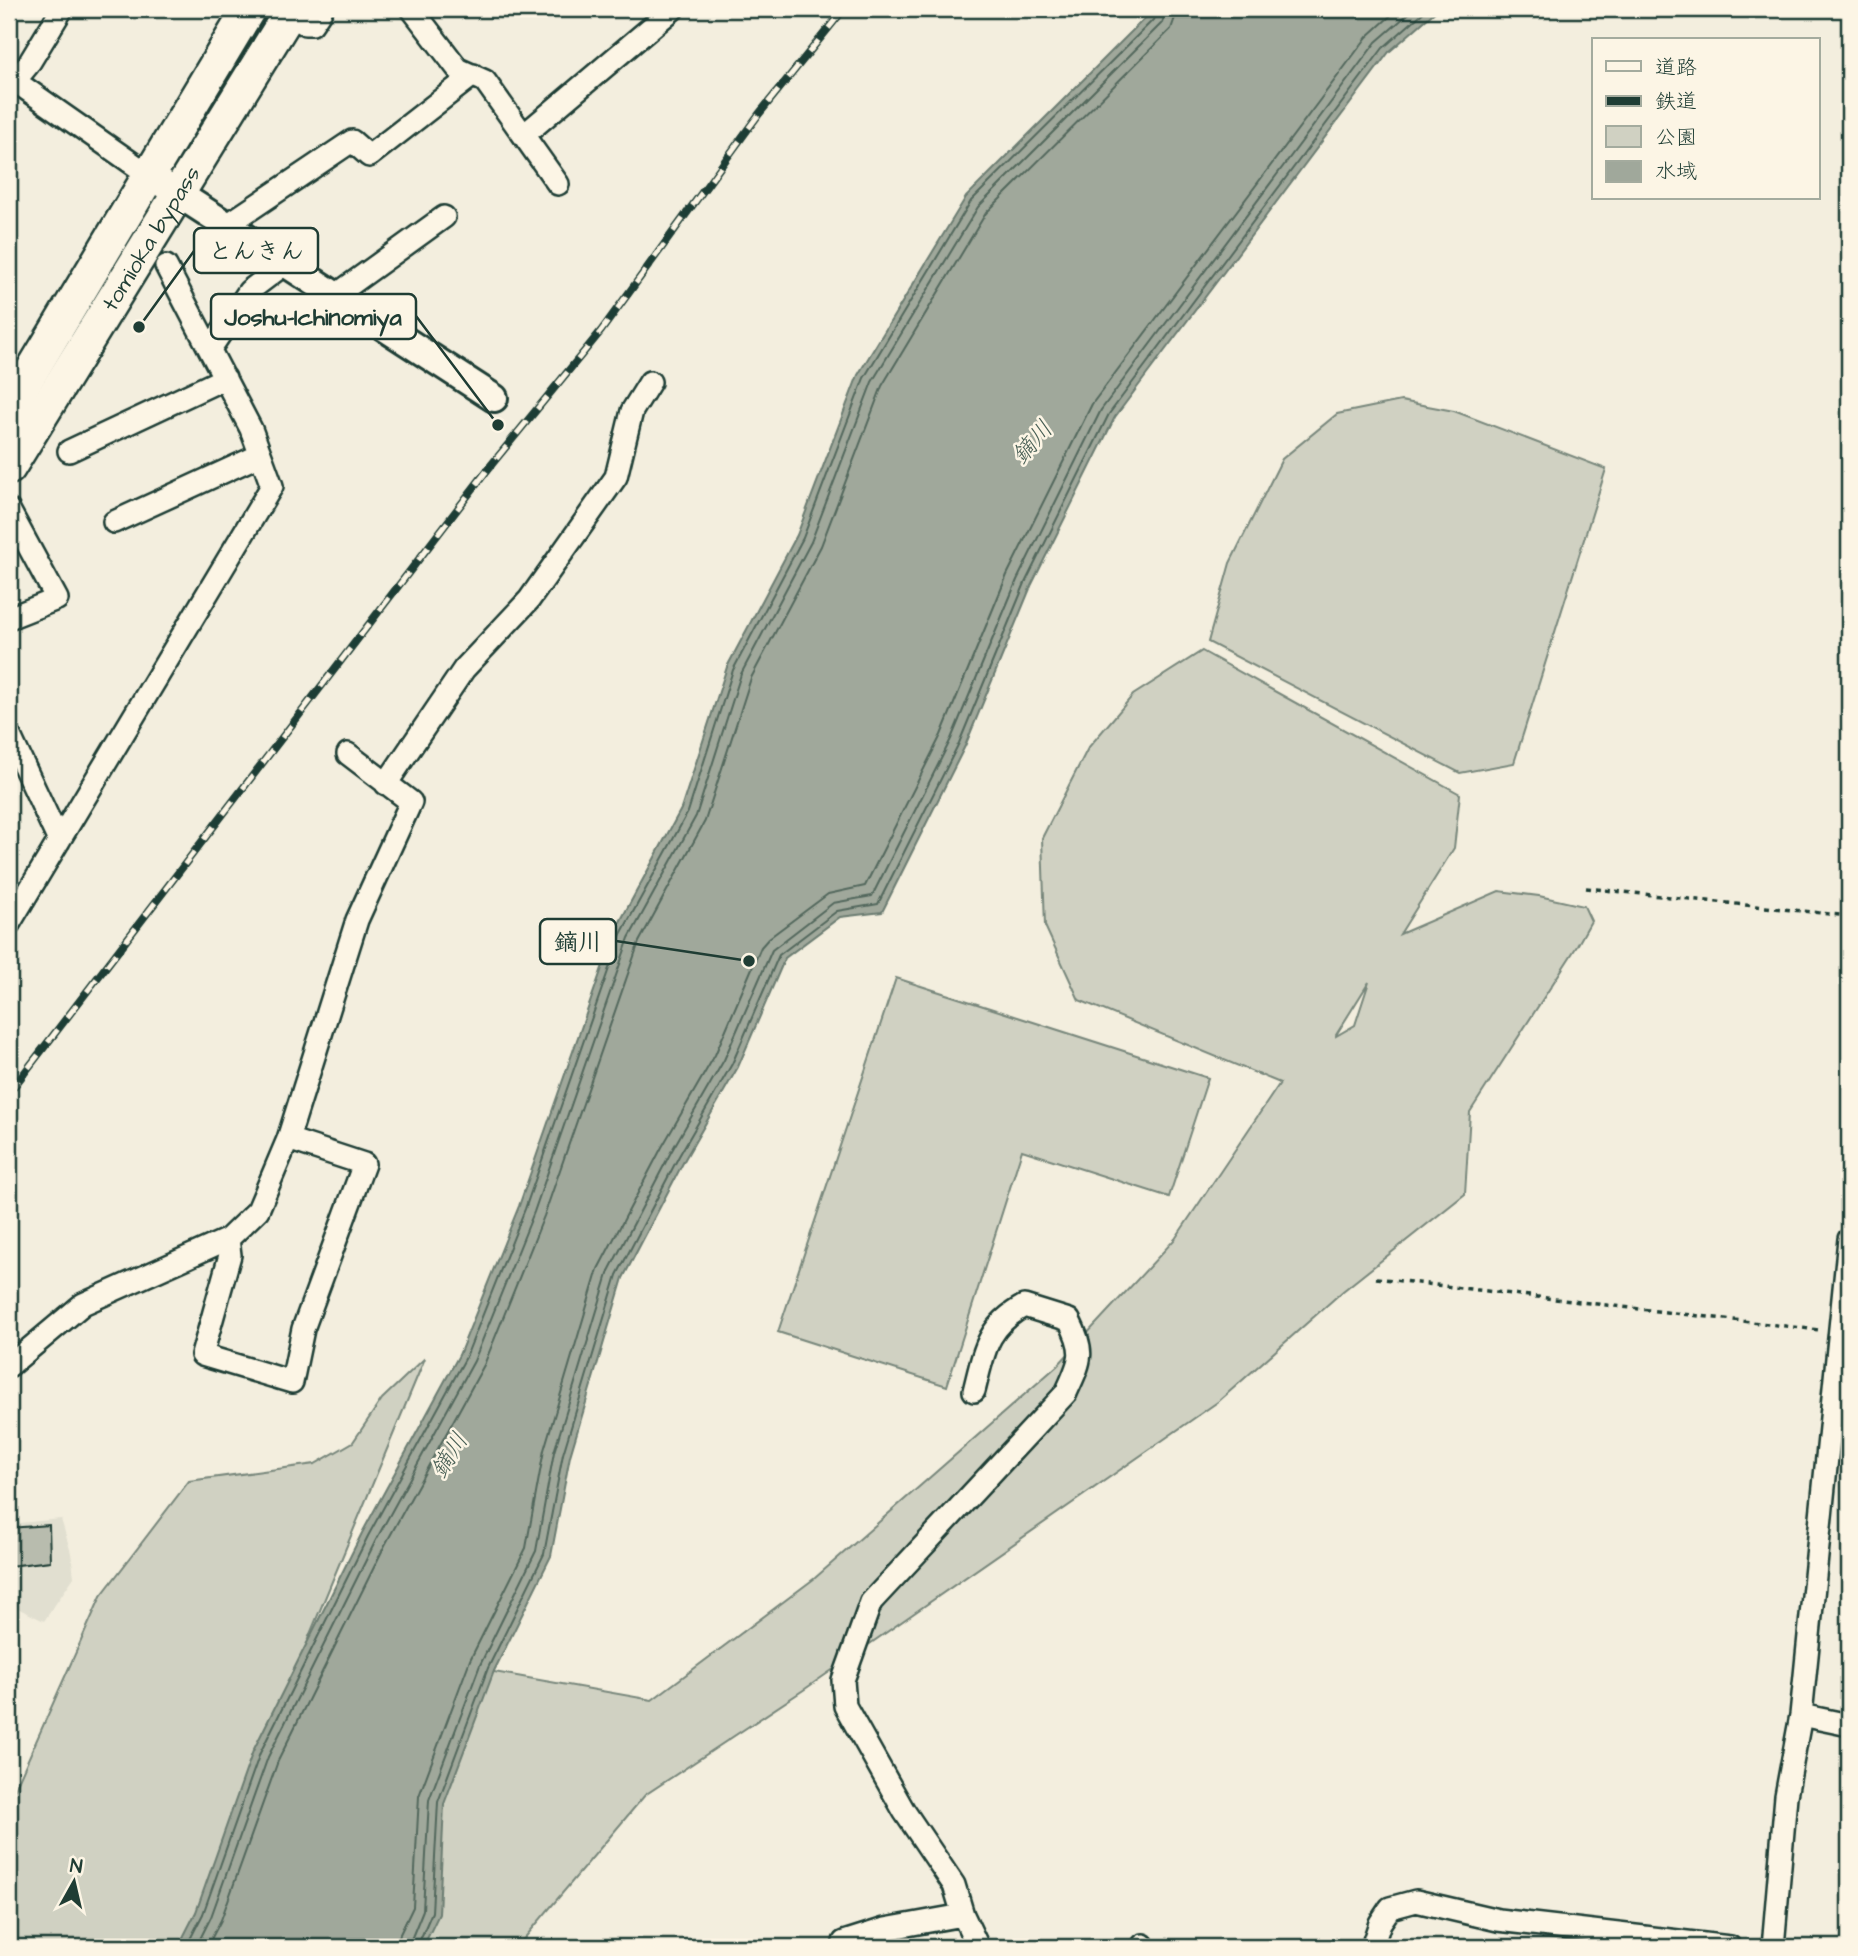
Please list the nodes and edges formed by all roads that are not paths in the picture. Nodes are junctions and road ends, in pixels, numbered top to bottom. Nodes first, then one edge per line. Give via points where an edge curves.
1 (62, 9) edge
2 (248, 9) edge
3 (322, 9) edge
4 (412, 9) edge
5 (673, 9) edge
6 (291, 11) edge
7 (473, 75) junction
8 (10, 82) edge
9 (524, 135) junction
10 (149, 175) junction
11 (558, 184) dead end
12 (178, 193) junction
13 (444, 217) dead end
14 (227, 225) junction
15 (286, 263) junction
16 (166, 267) dead end
17 (336, 295) junction
18 (210, 349) junction
19 (225, 379) junction
20 (650, 382) dead end
21 (494, 398) dead end
22 (9, 409) edge
23 (69, 451) dead end
24 (260, 455) junction
25 (9, 468) edge
26 (9, 510) edge
27 (114, 522) dead end
28 (9, 618) edge
29 (9, 734) edge
30 (348, 754) dead end
31 (386, 784) junction
32 (59, 841) junction
33 (9, 924) edge
34 (288, 1139) junction
35 (228, 1239) junction
36 (1849, 1239) edge
37 (9, 1366) edge
38 (974, 1391) dead end
39 (1801, 1715) junction
40 (1849, 1725) edge
41 (963, 1915) junction
42 (843, 1947) edge
43 (978, 1947) edge
44 (1372, 1947) edge
45 (1730, 1947) edge
46 (1773, 1947) edge

1 - 8 street via 28,65
2 - 10 highway, tomioka bypass
3 - 6 street via 312,24 305,24
4 - 7 street via 458,69
5 - 9 street
6 - 12 highway, tomioka bypass
7 - 9 street via 485,81
7 - 14 street via 369,156 352,141
8 - 10 street
9 - 11 street
10 - 12 main road
10 - 22 highway, tomioka bypass
12 - 14 main road
12 - 25 highway, tomioka bypass
13 - 17 street
14 - 15 main road
15 - 17 main road
15 - 18 street via 249,291
16 - 18 street
17 - 21 main road
18 - 19 street
19 - 23 street
19 - 24 street
20 - 31 street via 632,411 616,477 529,600 464,669
24 - 27 street
24 - 32 street via 272,486
26 - 28 street via 57,598
29 - 32 street
30 - 31 street
31 - 34 street via 411,802 357,919
32 - 33 street
34 - 35 street via 258,1210
34 - 35 street via 364,1164 303,1329 292,1382 202,1355 230,1255
35 - 37 street via 83,1304
36 - 39 street
38 - 41 street via 987,1339 1005,1317 1024,1306 1069,1320 1080,1341 1082,1359 1066,1393 871,1602 843,1680 845,1706 904,1811 954,1885
39 - 40 street
39 - 46 street via 1786,1796
41 - 42 street via 885,1929 844,1941
41 - 43 street
44 - 45 street via 1390,1908 1416,1901 1498,1920

